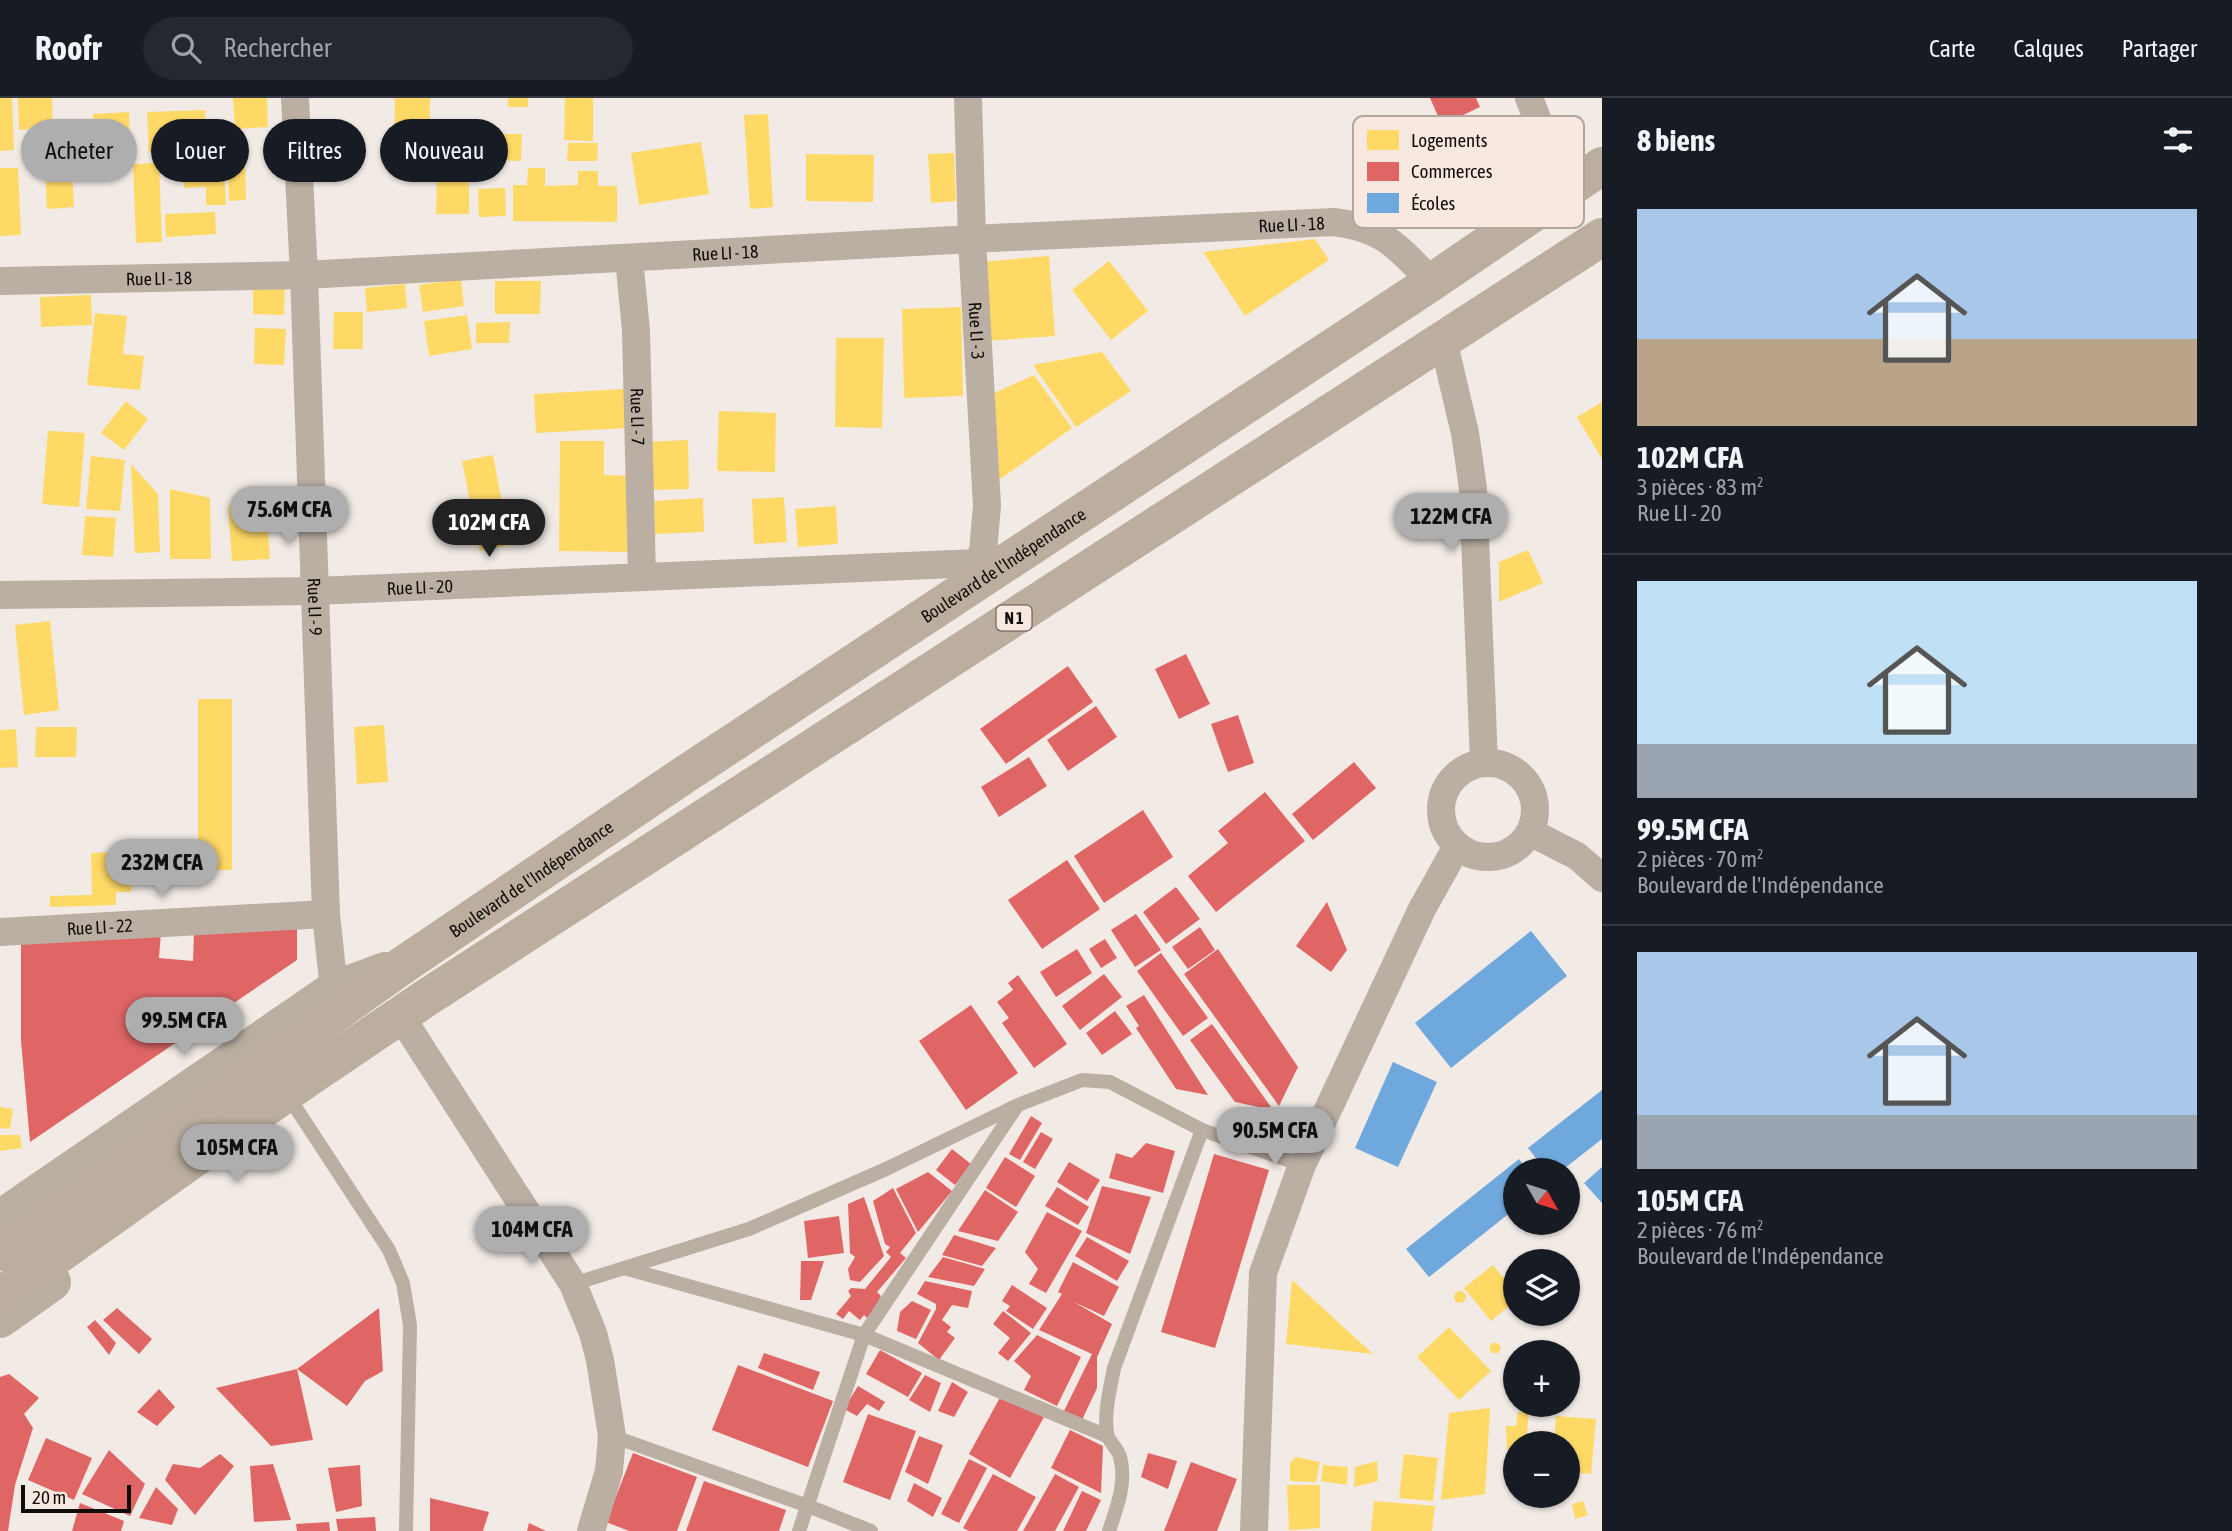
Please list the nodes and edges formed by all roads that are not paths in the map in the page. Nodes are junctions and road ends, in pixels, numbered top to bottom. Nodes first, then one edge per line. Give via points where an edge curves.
1 (295, 98) edge
2 (968, 98) edge
3 (1529, 98) edge
4 (1536, 116) edge
5 (1602, 166) edge
6 (1584, 178) edge
7 (1353, 224) edge
8 (1366, 228) edge
9 (1510, 228) edge
10 (1602, 237) edge
11 (972, 239) junction
12 (629, 258) junction
13 (304, 275) junction
14 (0, 281) edge
15 (1432, 282) junction
16 (1443, 340) junction
17 (971, 576) junction
18 (642, 577) junction
19 (315, 591) junction
20 (0, 595) edge
21 (1484, 762) junction
22 (1530, 832) junction
23 (1457, 846) junction
24 (1602, 878) edge
25 (326, 914) junction
26 (0, 932) edge
27 (403, 965) junction
28 (334, 990) junction
29 (415, 1011) junction
30 (297, 1095) junction
31 (1017, 1105) junction
32 (1202, 1130) junction
33 (1302, 1165) junction
34 (0, 1219) edge
35 (0, 1252) edge
36 (624, 1268) junction
37 (573, 1284) junction
38 (0, 1296) edge
39 (0, 1319) edge
40 (864, 1335) junction
41 (612, 1436) junction
42 (1107, 1436) junction
43 (808, 1506) junction
44 (405, 1531) edge
45 (591, 1531) edge
46 (799, 1531) edge
47 (871, 1531) edge
48 (1109, 1531) edge
49 (1254, 1531) edge

1 - 13 street, Rue LI - 9
2 - 11 street, Rue LI - 3
3 - 4 street
5 - 6 main road, Boulevard de l'Indépendance
7 - 11 street, Rue LI - 18
8 - 15 street, Rue LI - 18 via 1394,244
9 - 15 main road, Boulevard de l'Indépendance
10 - 16 main road, N 1
11 - 12 street, Rue LI - 18
11 - 17 street, Rue LI - 3 via 987,506 986,536
12 - 13 street, Rue LI - 18
12 - 18 street, Rue LI - 7 via 636,331
13 - 14 street, Rue LI - 18
13 - 19 street, Rue LI - 9
15 - 17 main road, Boulevard de l'Indépendance
16 - 21 street via 1473,488
16 - 29 main road, N 1
17 - 18 street, Rue LI - 20
17 - 27 main road, Boulevard de l'Indépendance
18 - 19 street, Rue LI - 20
19 - 20 street, Rue LI - 20
19 - 25 street, Rue LI - 9
21 - 22 street via 1512,768 1532,790 1536,804
21 - 23 street via 1455,775 1441,802 1441,818
22 - 23 street via 1509,852 1496,857 1482,857
22 - 24 street via 1577,856
23 - 33 street
25 - 26 street, Rue LI - 22
25 - 28 street, Rue LI - 9
27 - 28 main road, Boulevard de l'Indépendance
27 - 35 main road, Boulevard de l'Indépendance
28 - 34 main road, Boulevard de l'Indépendance
29 - 30 main road
29 - 37 street
30 - 38 main road
30 - 39 main road
30 - 44 lane via 389,1250 403,1283 410,1325
31 - 32 lane via 1082,1080 1110,1082
31 - 36 lane via 886,1170 749,1229
31 - 40 lane
32 - 33 lane
32 - 42 lane via 1114,1368
33 - 49 street via 1263,1273
36 - 37 lane
36 - 40 lane
37 - 41 street via 593,1333
40 - 42 lane
40 - 43 lane
41 - 43 lane
41 - 45 street via 609,1471
42 - 48 lane via 1120,1453 1122,1472 1121,1497
43 - 46 lane
43 - 47 lane

